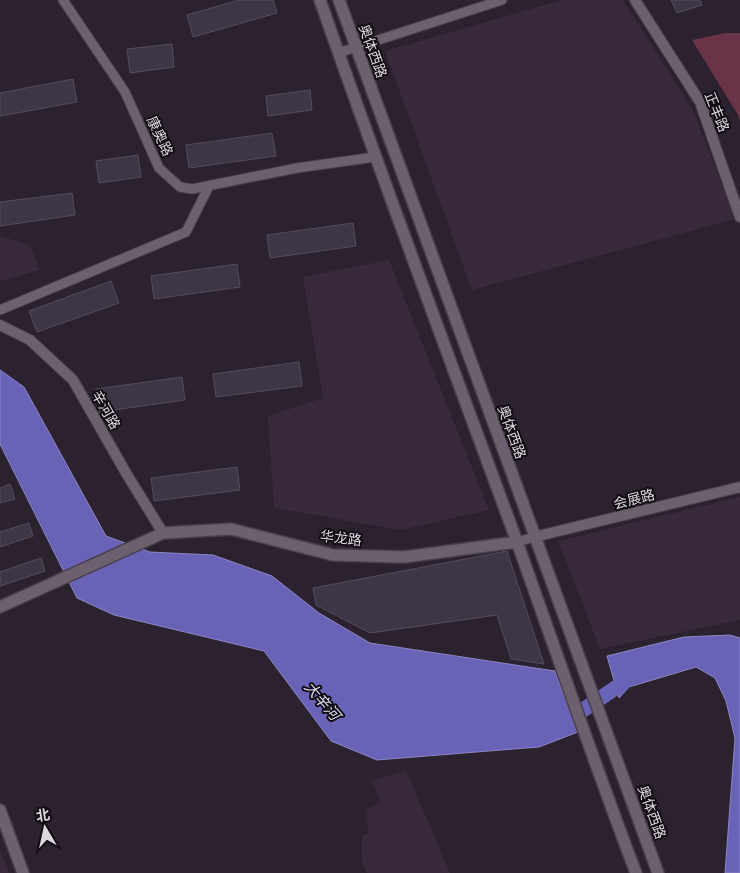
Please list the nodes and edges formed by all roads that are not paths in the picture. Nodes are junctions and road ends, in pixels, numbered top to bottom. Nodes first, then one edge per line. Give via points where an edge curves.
1 (63, 0) edge
2 (320, 0) edge
3 (339, 0) edge
4 (502, 0) edge
5 (635, 0) edge
6 (355, 47) junction
7 (338, 53) junction
8 (375, 157) junction
9 (209, 186) junction
10 (740, 217) edge
11 (0, 310) edge
12 (0, 325) edge
13 (740, 487) edge
14 (163, 532) junction
15 (534, 537) junction
16 (517, 542) junction
17 (0, 607) edge
18 (0, 810) edge
19 (23, 873) edge
20 (636, 873) edge
21 (658, 873) edge

1 - 9 street, 康奥路 via 126,92 159,168 180,186 192,189
2 - 7 main road
3 - 6 main road, 奥体西路
4 - 6 street
5 - 10 street, 正丰路 via 700,102
6 - 7 street
6 - 15 main road, 奥体西路
7 - 8 main road
8 - 9 street, 康奥路 via 297,168
8 - 16 main road
9 - 11 street via 186,232
12 - 14 street, 辛河路 via 30,340 73,380
13 - 15 street, 会展路
14 - 16 main road, 华龙路 via 231,529 334,555 404,557
14 - 17 main road
15 - 16 street
15 - 21 main road, 奥体西路
16 - 20 main road
18 - 19 main road

